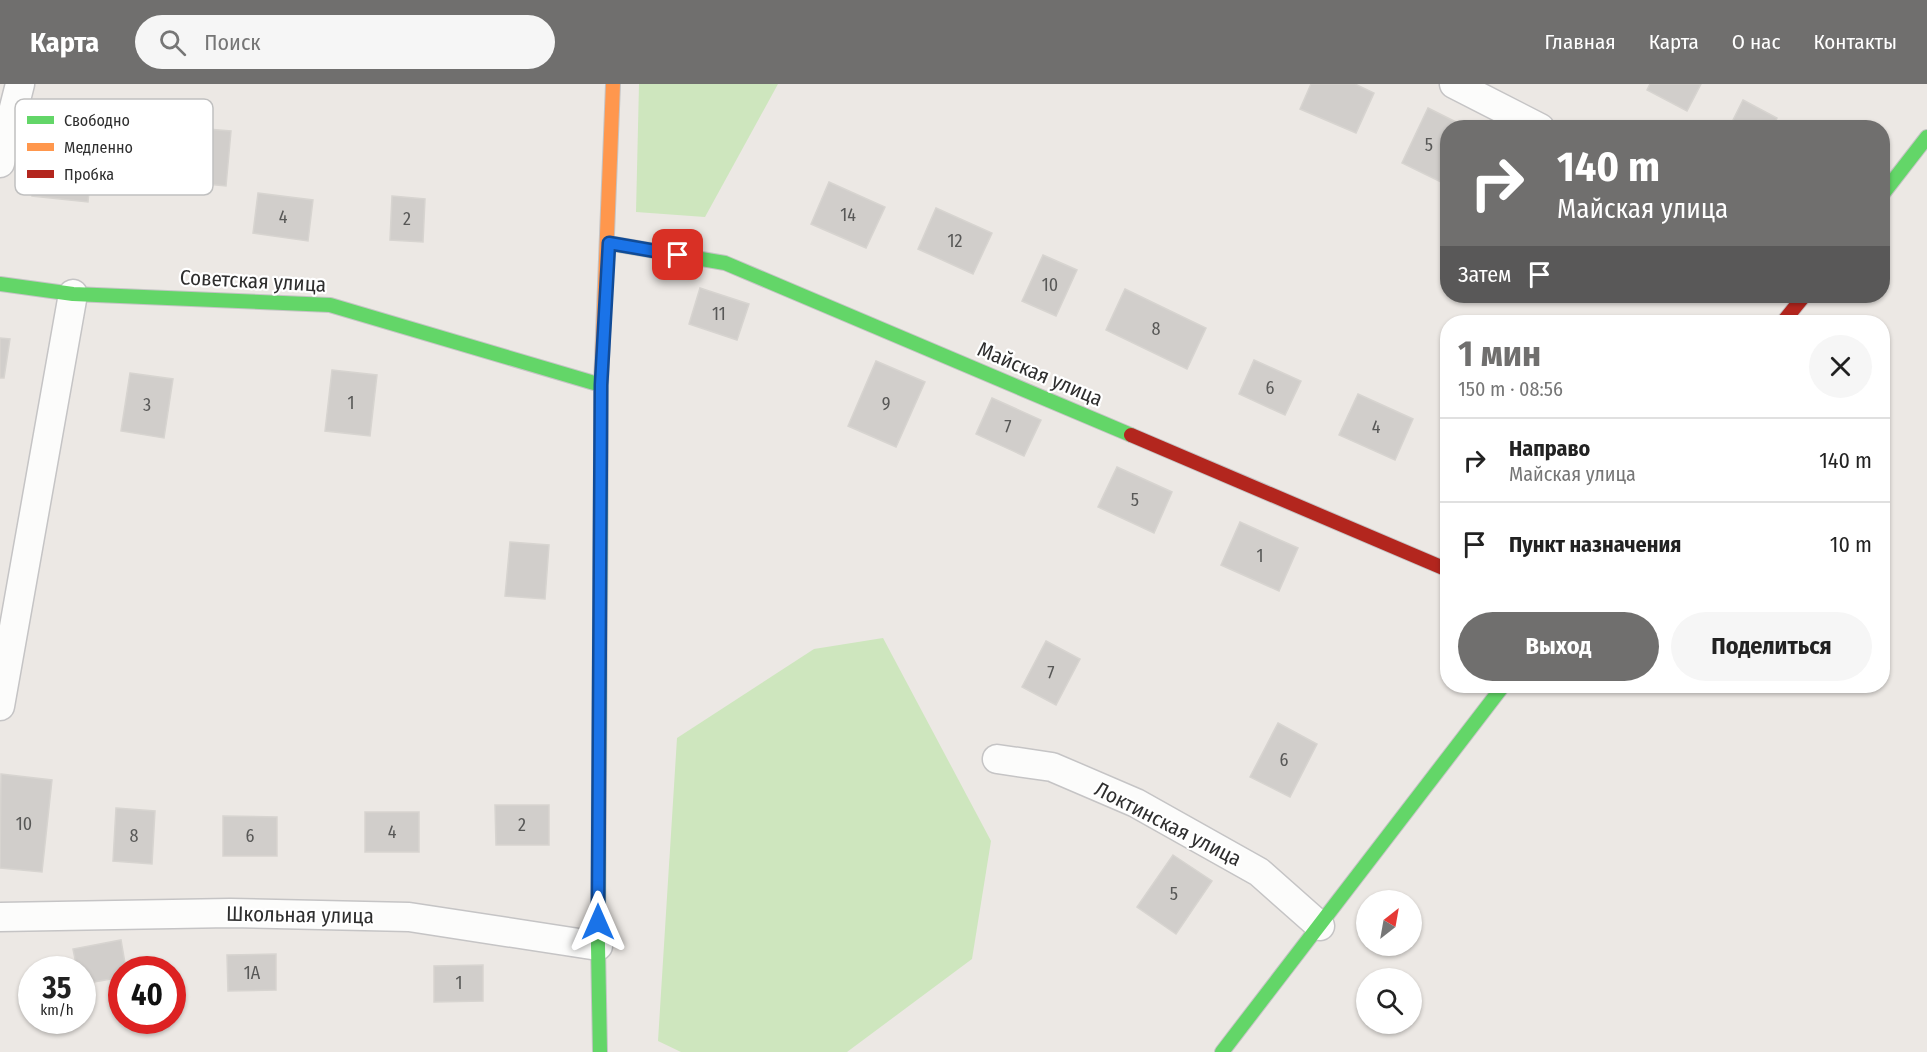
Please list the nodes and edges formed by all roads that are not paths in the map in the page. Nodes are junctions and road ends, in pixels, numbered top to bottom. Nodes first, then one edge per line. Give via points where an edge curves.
1 (20, 84) edge
2 (613, 84) edge
3 (1454, 84) edge
4 (16, 99) edge
5 (15, 104) edge
6 (1524, 120) edge
7 (1927, 137) edge
8 (0, 163) edge
9 (1890, 185) edge
10 (609, 243) junction
11 (0, 284) edge
12 (73, 294) junction
13 (1798, 303) edge
14 (1789, 315) edge
15 (601, 385) junction
16 (1440, 567) edge
17 (1498, 693) edge
18 (0, 706) edge
19 (997, 759) dead end
20 (0, 917) edge
21 (1320, 926) junction
22 (598, 946) junction
23 (600, 1052) edge
24 (1222, 1052) edge

1 - 4 street
2 - 10 street
3 - 6 street
5 - 8 street
7 - 9 street
10 - 15 street
10 - 16 street, Майская улица via 725,263
11 - 12 street, Советская улица
12 - 15 street, Советская улица via 330,305
12 - 18 street
13 - 14 street
15 - 22 street
17 - 21 street
19 - 21 street, Локтинская улица via 1052,767 1136,803 1259,872
20 - 22 street, Школьная улица via 230,913 409,917
21 - 24 street
22 - 23 street

